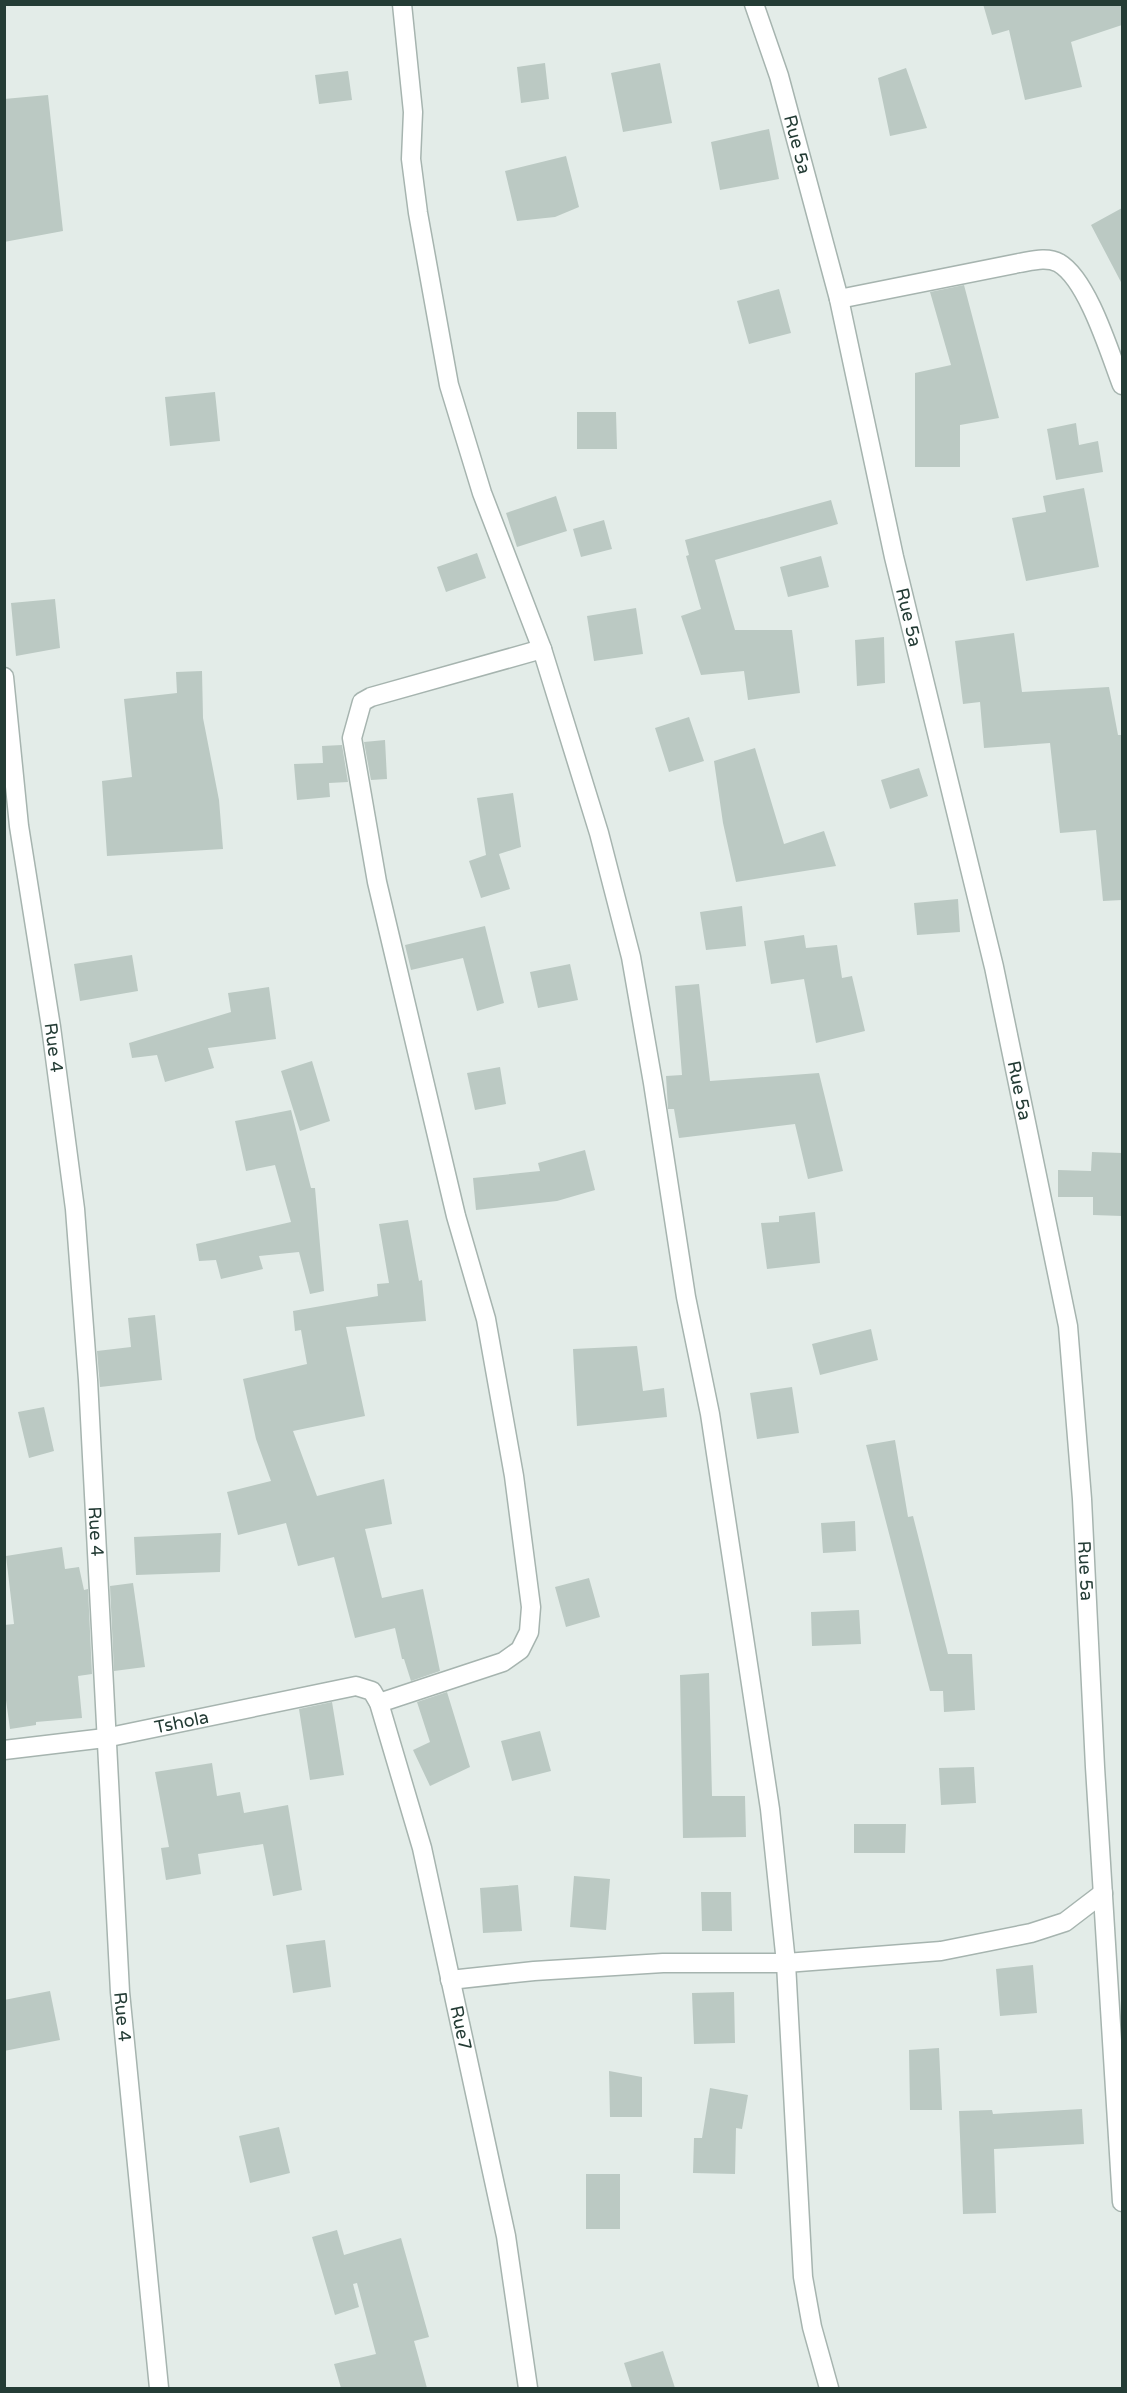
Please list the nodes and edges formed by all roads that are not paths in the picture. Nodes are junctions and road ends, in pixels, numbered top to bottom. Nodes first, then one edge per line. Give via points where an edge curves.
1 (402, 4) edge
2 (754, 4) edge
3 (839, 298) junction
4 (1122, 385) edge
5 (542, 649) junction
6 (4, 677) edge
7 (8, 745) edge
8 (380, 1703) junction
9 (105, 1737) junction
10 (4, 1750) edge
11 (1103, 1893) junction
12 (786, 1964) junction
13 (450, 1980) junction
14 (1122, 2202) edge
15 (159, 2388) edge
16 (528, 2388) edge
17 (829, 2388) edge

1 - 5 street via 413,112 411,159 449,385 482,493
2 - 3 street, Rue 5a via 779,76
3 - 4 street via 1019,263 1045,259 1058,262 1068,270 1093,309
3 - 11 street, Rue 5a via 894,557 994,967 1068,1326 1082,1499
5 - 8 street via 371,697 362,702 352,738 377,882 410,1028 486,1319 514,1476 531,1607 529,1632 520,1650 503,1662
5 - 12 street via 599,832 631,957 712,1425 770,1809
6 - 7 street, Rue 4
7 - 9 street, Rue 4 via 75,1209 88,1380
8 - 9 street, Tshola via 372,1691 356,1686
8 - 13 street, Rue7 via 422,1848
9 - 10 street, Tshola
9 - 15 street, Rue 4 via 120,1992
11 - 12 street via 1065,1922 1031,1933 941,1951
11 - 14 street, Rue 5a
12 - 13 street via 663,1964
12 - 17 street via 803,2277
13 - 16 street, Rue7 via 506,2236

